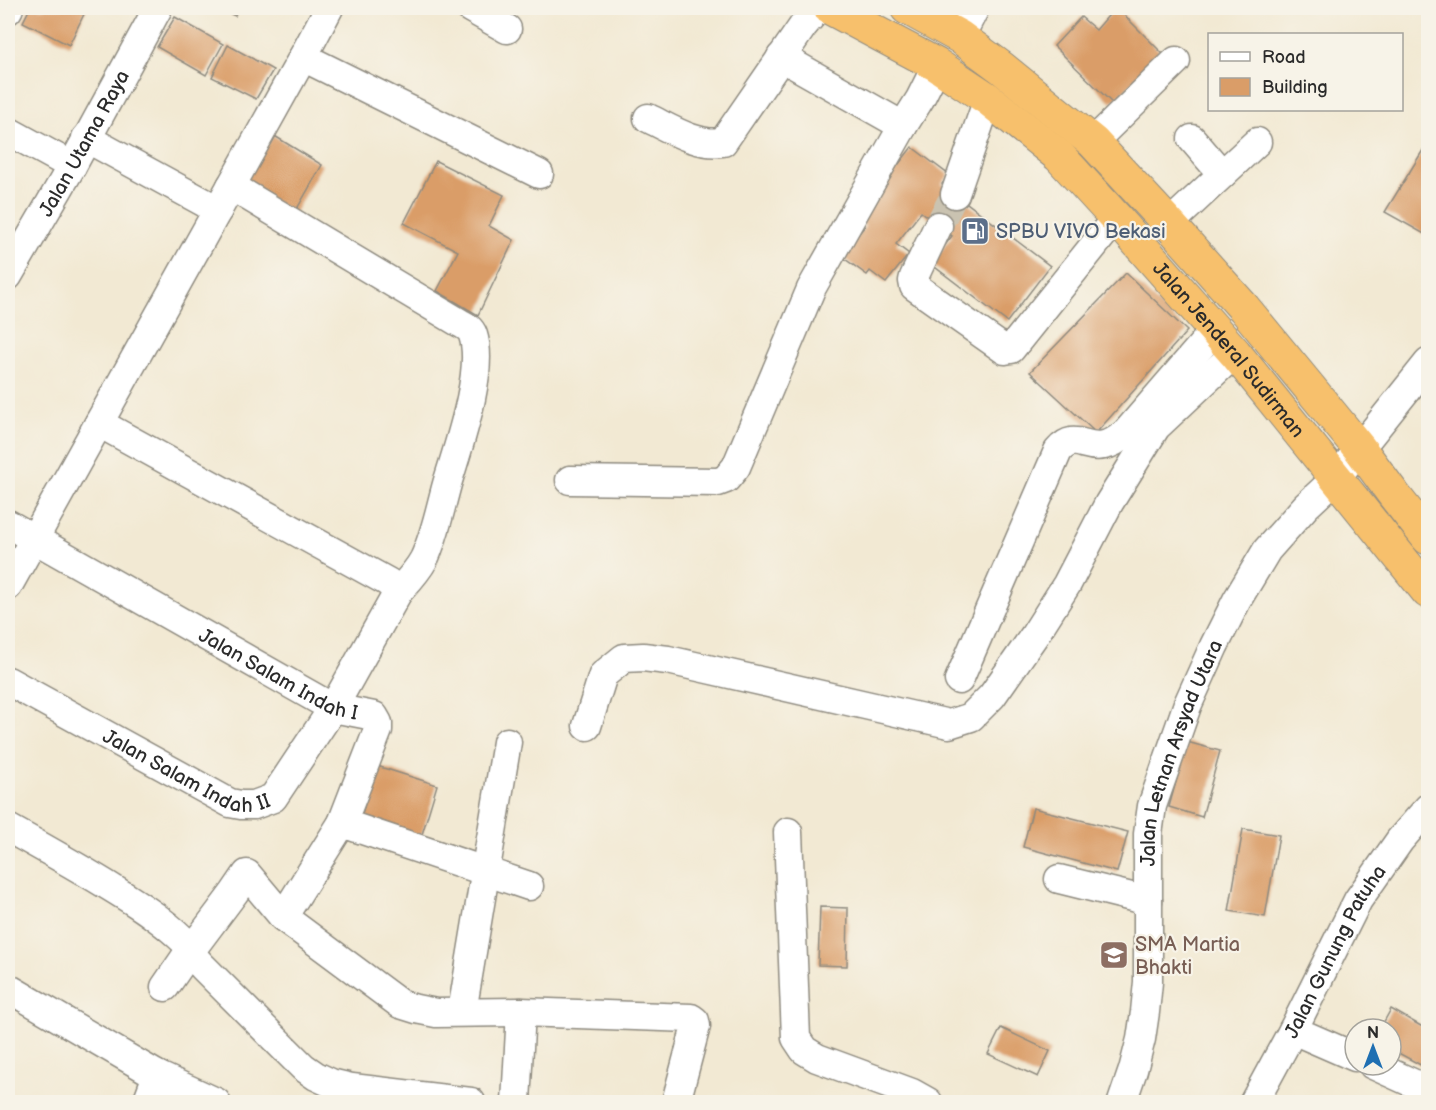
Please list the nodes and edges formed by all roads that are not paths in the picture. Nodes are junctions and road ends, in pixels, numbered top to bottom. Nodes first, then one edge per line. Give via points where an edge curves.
1 (158, 8) edge
2 (329, 8) edge
3 (470, 8) edge
4 (818, 8) edge
5 (830, 8) edge
6 (908, 8) edge
7 (975, 8) edge
8 (507, 28) dead end
9 (960, 37) junction
10 (303, 57) junction
11 (781, 57) junction
12 (1176, 61) dead end
13 (937, 65) junction
14 (988, 99) junction
15 (648, 118) dead end
16 (903, 126) junction
17 (8, 131) edge
18 (86, 138) junction
19 (1192, 139) dead end
20 (1257, 141) dead end
21 (1093, 142) junction
22 (72, 166) junction
23 (538, 174) dead end
24 (1222, 174) junction
25 (955, 194) tunnel mouth
26 (224, 198) junction
27 (1116, 218) junction
28 (1169, 224) junction
29 (938, 226) tunnel mouth
30 (8, 276) edge
31 (1225, 341) junction
32 (1428, 363) edge
33 (99, 423) junction
34 (1360, 449) junction
35 (1336, 478) junction
36 (570, 480) dead end
37 (8, 524) edge
38 (1428, 538) edge
39 (34, 540) junction
40 (8, 586) edge
41 (398, 591) junction
42 (1428, 592) edge
43 (959, 680) dead end
44 (8, 681) edge
45 (333, 708) junction
46 (587, 726) dead end
47 (507, 742) dead end
48 (1428, 808) edge
49 (342, 823) junction
50 (8, 828) edge
51 (788, 832) dead end
52 (485, 872) junction
53 (1059, 879) dead end
54 (529, 886) dead end
55 (1148, 901) junction
56 (283, 917) junction
57 (191, 951) junction
58 (165, 987) dead end
59 (8, 988) edge
60 (462, 1012) junction
61 (521, 1012) junction
62 (1293, 1030) junction
63 (1343, 1052) edge
64 (157, 1075) junction
65 (1399, 1077) edge
66 (1428, 1090) edge
67 (147, 1102) edge
68 (216, 1102) edge
69 (471, 1102) edge
70 (516, 1102) edge
71 (676, 1102) edge
72 (928, 1102) edge
73 (1122, 1102) edge
74 (1254, 1102) edge

1 - 18 street, Jalan Utama Raya
2 - 10 street
3 - 8 street
4 - 11 street
5 - 13 highway, Jalan Jenderal Sudirman
6 - 9 highway, Jalan Jenderal Sudirman
7 - 9 street
9 - 21 highway, Jalan Jenderal Sudirman
10 - 23 street
10 - 26 street
11 - 15 street via 723,141 712,143 693,138
11 - 16 street
12 - 21 street
13 - 14 highway, Jalan Jenderal Sudirman
13 - 16 street
14 - 25 street
14 - 27 highway, Jalan Jenderal Sudirman via 1059,156
16 - 36 street via 811,289 736,467 726,479
17 - 22 street
18 - 22 street, Jalan Utama Raya
18 - 26 street, Jalan Salam Indah II
19 - 24 street
20 - 24 street
21 - 28 highway, Jalan Jenderal Sudirman
22 - 30 street, Jalan Utama Raya
24 - 28 street
26 - 33 street
26 - 41 street, Jalan Salam Indah II via 460,323 474,337 476,370 438,520 415,574
27 - 29 street via 1011,349 1005,350 914,286 914,277
27 - 31 highway, Jalan Jenderal Sudirman
28 - 34 highway, Jalan Jenderal Sudirman
31 - 35 highway, Jalan Jenderal Sudirman
31 - 43 street via 1115,441 1096,446 1071,441 1058,451
31 - 46 street via 1156,427 1108,503 1067,584 1034,636 992,696 971,717 949,724 643,657 624,658 603,675
32 - 34 street, Jalan Letnan Arsyad Utara
33 - 39 street
33 - 41 street
34 - 35 street, Jalan Letnan Arsyad Utara
34 - 38 highway, Jalan Jenderal Sudirman
35 - 42 highway, Jalan Jenderal Sudirman
35 - 55 street, Jalan Letnan Arsyad Utara via 1267,550 1218,637 1186,706 1152,806
37 - 39 street, Jalan Salam Indah I
39 - 40 street
39 - 45 street, Jalan Salam Indah I
41 - 45 street, Jalan Salam Indah II
44 - 45 street, Jalan Salam Indah II via 241,806 273,798
45 - 49 street, Jalan Salam Indah I via 374,716 378,723
47 - 52 street
48 - 62 street, Jalan Gunung Patuha via 1400,840 1359,900
49 - 52 street
49 - 56 street, Jalan Salam Indah I
50 - 57 street via 140,906 177,933
51 - 72 street via 796,1038 804,1050 817,1058
52 - 54 street
52 - 60 street
53 - 55 street
55 - 73 street, Jalan Letnan Arsyad Utara via 1145,1012
56 - 57 street via 247,874
56 - 60 street via 400,1004 436,1013
57 - 58 street
57 - 69 street via 316,1076 352,1088
59 - 64 street
60 - 61 street
61 - 70 street
61 - 71 street via 691,1018 696,1026
62 - 63 street
62 - 74 street, Jalan Gunung Patuha
64 - 67 street
64 - 68 street
65 - 66 street

